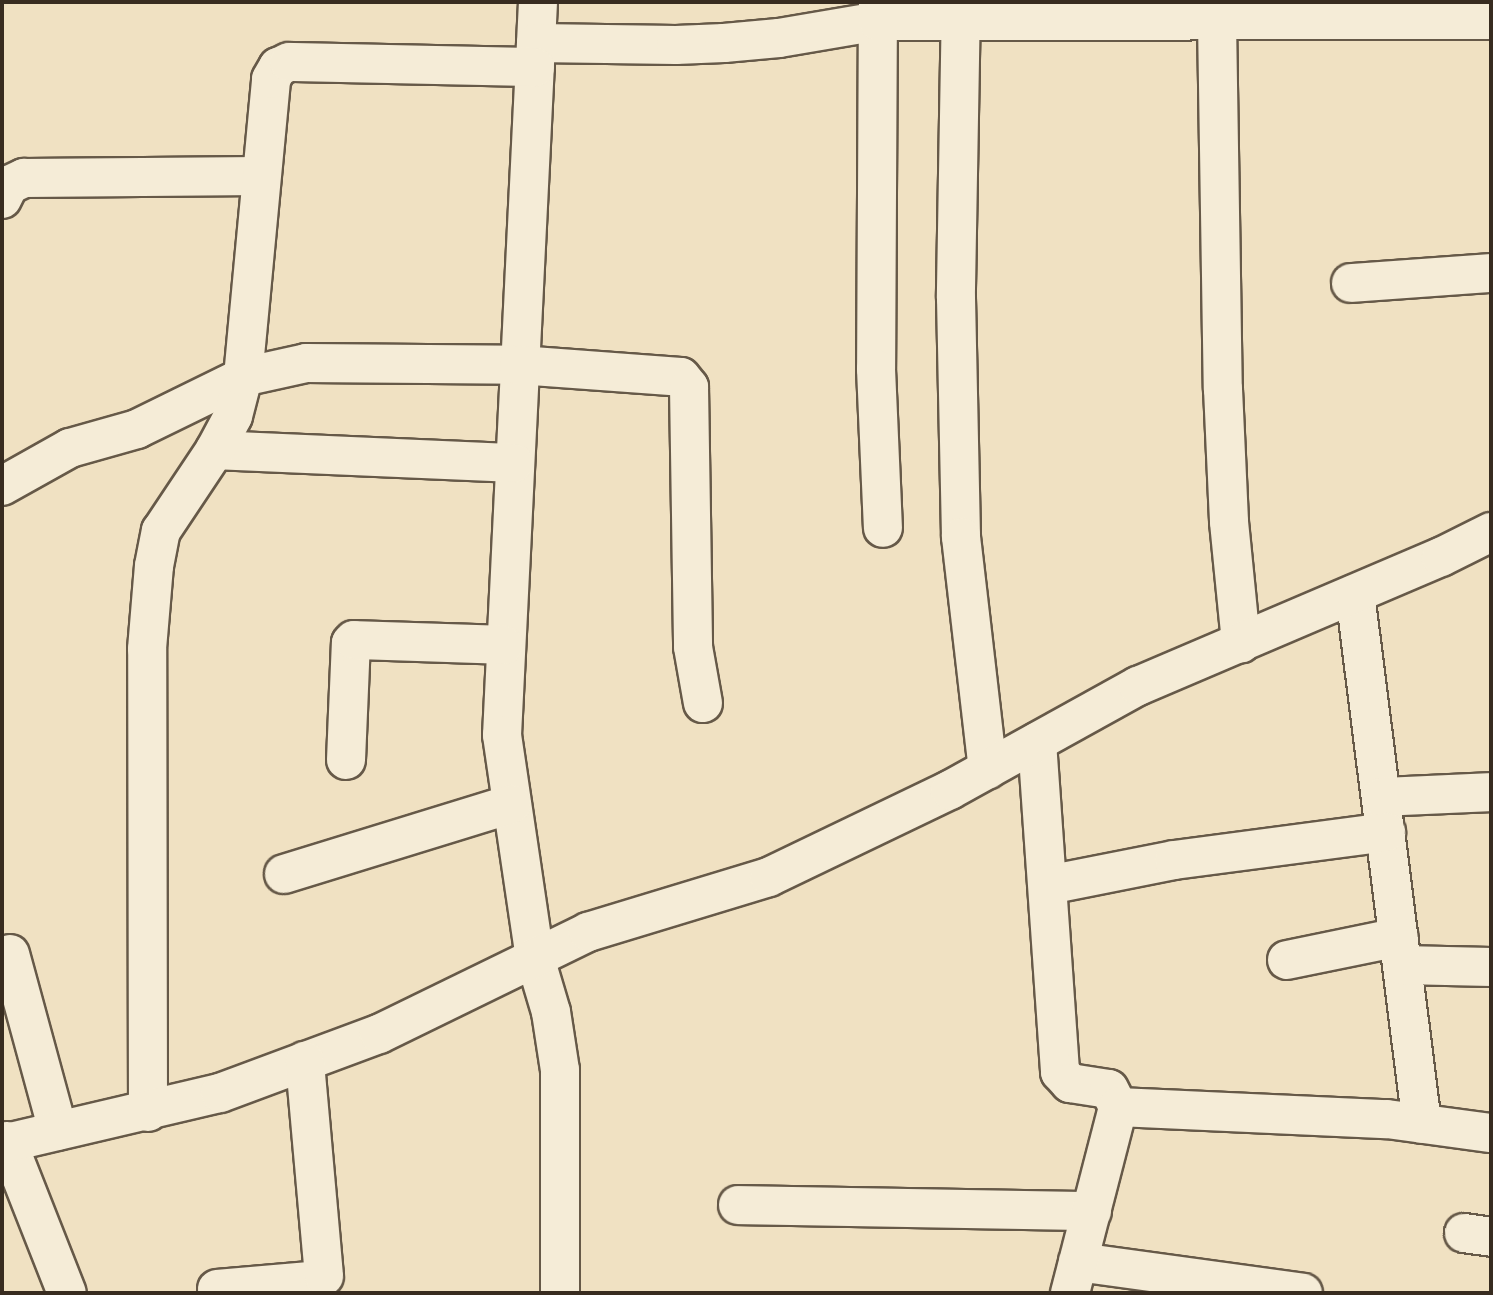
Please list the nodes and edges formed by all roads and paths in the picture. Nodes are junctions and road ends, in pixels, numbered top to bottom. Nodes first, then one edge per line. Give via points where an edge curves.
1 (538, 2) edge
2 (878, 11) edge
3 (961, 12) edge
4 (1491, 20) edge
5 (1217, 21) junction
6 (536, 55) junction
7 (261, 176) junction
8 (2, 199) edge
9 (1491, 273) edge
10 (1351, 283) dead end
11 (519, 365) junction
12 (243, 377) junction
13 (215, 450) junction
14 (514, 463) junction
15 (2, 486) edge
16 (883, 528) dead end
17 (1491, 532) edge
18 (1355, 594) junction
19 (1241, 643) junction
20 (504, 645) junction
21 (703, 703) dead end
22 (1037, 742) junction
23 (346, 760) dead end
24 (988, 769) junction
25 (1491, 792) edge
26 (511, 804) junction
27 (1384, 815) junction
28 (284, 874) dead end
29 (1048, 886) junction
30 (1401, 951) junction
31 (10, 954) dead end
32 (535, 958) junction
33 (1287, 960) dead end
34 (1491, 967) edge
35 (305, 1061) junction
36 (1118, 1107) junction
37 (148, 1112) junction
38 (1422, 1124) junction
39 (58, 1131) junction
40 (1491, 1133) edge
41 (4, 1143) edge
42 (738, 1205) dead end
43 (1092, 1211) junction
44 (1074, 1278) edge
45 (217, 1289) dead end
46 (67, 1293) edge
47 (559, 1293) edge
48 (1303, 1293) edge

1 - 6 street
2 - 3 street
2 - 6 street via 779,38
2 - 16 street via 876,369
3 - 5 street
3 - 24 street via 956,299 961,537
4 - 5 street
5 - 19 street via 1223,389
6 - 7 street via 289,62 278,67 271,79
6 - 11 street
7 - 8 street via 24,178 9,185
7 - 12 street via 256,273
9 - 10 street
11 - 12 street via 306,363
11 - 14 street
11 - 21 street via 671,374 686,381 693,647
12 - 13 street via 233,416
12 - 15 street via 137,429 70,448
13 - 14 street
13 - 37 street via 161,531 149,611
14 - 20 street
17 - 18 street
18 - 19 street
18 - 27 street
19 - 22 street via 1138,686
20 - 23 street via 354,640
20 - 26 street via 502,735
22 - 24 street
22 - 29 street
24 - 32 street via 769,877 588,932
25 - 27 street
26 - 28 street
26 - 32 street
27 - 29 street
27 - 30 street
29 - 36 street via 1060,1072 1070,1083 1109,1089
30 - 33 street
30 - 34 street
30 - 38 street
31 - 39 street
32 - 35 street via 379,1034
32 - 47 street via 551,1012 560,1070
35 - 37 street via 220,1093
35 - 45 street via 324,1276
36 - 38 street
36 - 43 street
37 - 39 street
38 - 40 street
39 - 41 street
41 - 46 street
42 - 43 street
43 - 44 street
44 - 48 street

